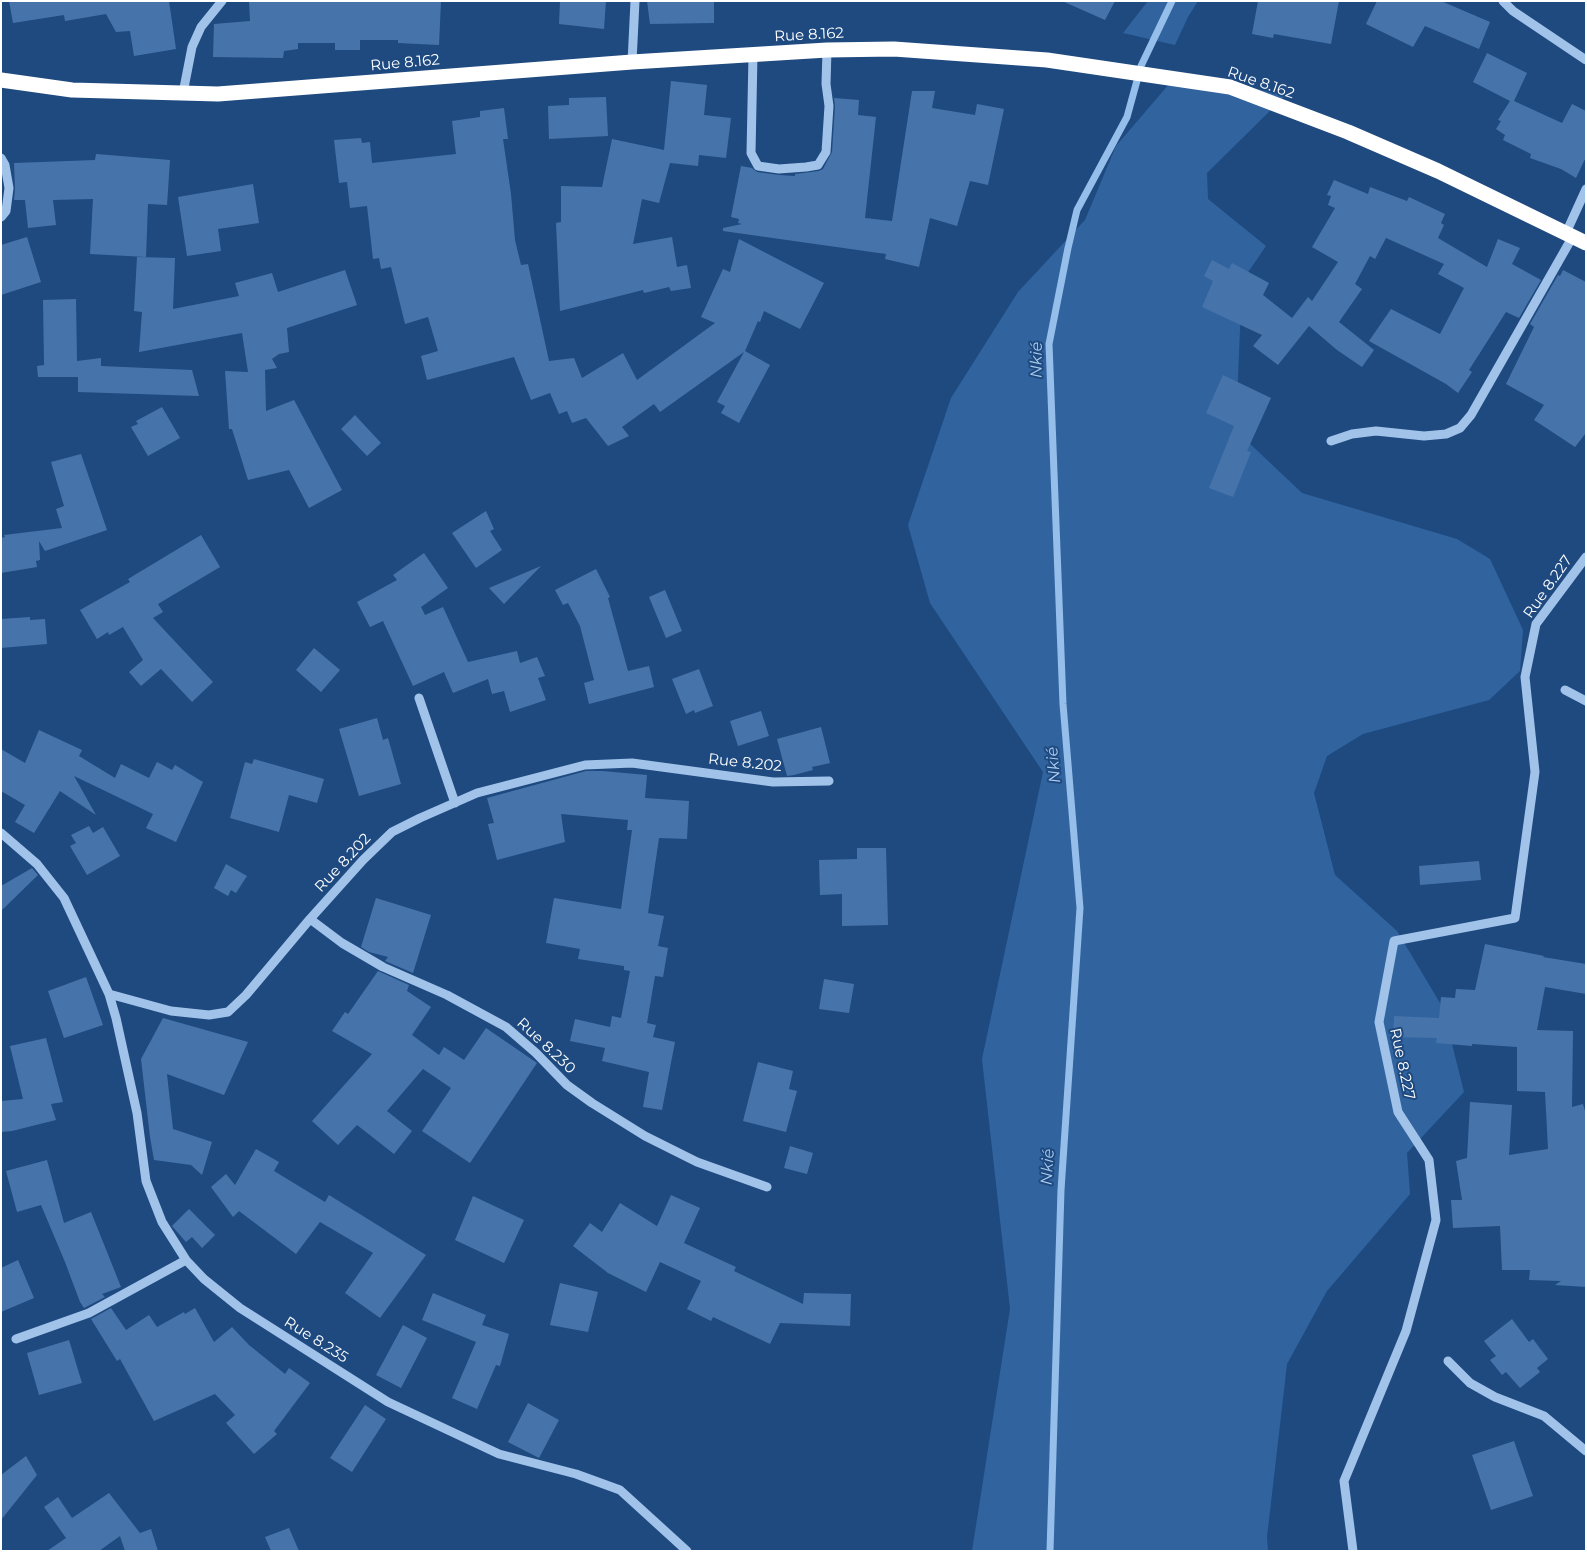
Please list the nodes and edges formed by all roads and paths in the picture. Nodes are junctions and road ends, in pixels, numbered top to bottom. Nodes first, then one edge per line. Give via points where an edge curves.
1 (222, 1) edge
2 (634, 1) edge
3 (1503, 1) edge
4 (827, 50) junction
5 (753, 55) junction
6 (1586, 60) edge
7 (632, 62) junction
8 (1, 80) edge
9 (183, 93) junction
10 (1, 158) edge
11 (1586, 189) edge
12 (1, 217) edge
13 (1575, 237) edge
14 (1331, 441) dead end
15 (1586, 558) edge
16 (1565, 690) dead end
17 (419, 698) dead end
18 (1586, 702) edge
19 (829, 781) dead end
20 (455, 804) junction
21 (1, 833) edge
22 (310, 919) junction
23 (109, 994) junction
24 (767, 1187) dead end
25 (186, 1260) junction
26 (16, 1339) dead end
27 (1448, 1361) dead end
28 (1586, 1452) edge
29 (687, 1551) edge
30 (1353, 1551) edge

1 - 9 street via 202,27 192,47
2 - 7 street
3 - 6 street via 1512,11
4 - 5 highway, Rue 8.162
4 - 5 street via 829,106 826,152 818,165 797,168 758,166 751,152
4 - 13 highway, Rue 8.162 via 894,49 1047,60 1230,87 1438,171
5 - 7 highway, Rue 8.162
7 - 9 highway, Rue 8.162 via 227,93
8 - 9 highway, Rue 8.162 via 72,90
10 - 12 street via 9,188 6,211
11 - 13 street
13 - 14 street via 1460,428 1446,434 1424,436 1376,431
15 - 30 street, Rue 8.227 via 1536,624 1525,677 1535,772 1515,918 1394,941 1380,1022 1398,1112 1429,1160 1436,1220 1406,1331 1344,1481
16 - 18 street
17 - 20 street
19 - 20 street, Rue 8.202 via 773,782 632,764 585,765 477,794
20 - 22 street, Rue 8.202 via 392,832 362,860
21 - 23 street via 37,864 64,898
22 - 23 street, Rue 8.202 via 228,1012 209,1015 170,1011
22 - 24 street, Rue 8.230 via 383,967 447,995 506,1027 567,1085 645,1136 697,1162
23 - 25 street, Rue 8.235 via 137,1113 146,1182 162,1222
25 - 26 street via 89,1313
25 - 29 street, Rue 8.235 via 240,1308 388,1402 499,1454 576,1474 620,1490
27 - 28 street via 1478,1388 1544,1416

